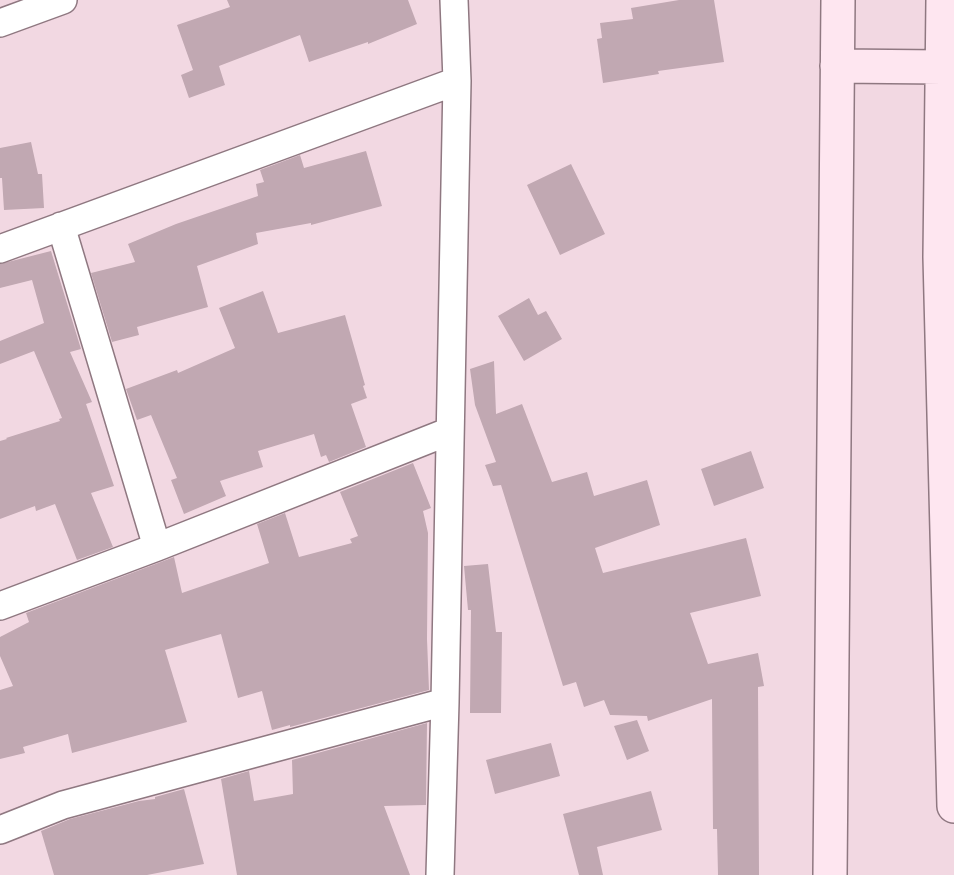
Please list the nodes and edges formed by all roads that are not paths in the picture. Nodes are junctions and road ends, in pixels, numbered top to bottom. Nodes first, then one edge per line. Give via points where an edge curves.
1 (63, 0) edge
2 (454, 0) edge
3 (838, 0) edge
4 (942, 0) edge
5 (0, 23) edge
6 (837, 66) junction
7 (942, 67) junction
8 (457, 81) junction
9 (61, 226) junction
10 (0, 249) edge
11 (947, 257) edge
12 (450, 431) junction
13 (157, 547) junction
14 (0, 606) edge
15 (445, 702) junction
16 (954, 806) edge
17 (0, 830) edge
18 (440, 875) edge
19 (830, 875) edge

1 - 5 street
2 - 8 street
3 - 6 main road
4 - 7 main road
6 - 7 main road
6 - 19 main road
7 - 11 main road
8 - 9 street
8 - 12 street
9 - 10 street
9 - 13 street
11 - 16 main road
12 - 13 street
12 - 15 street
13 - 14 street
15 - 17 street via 63,805
15 - 18 street

